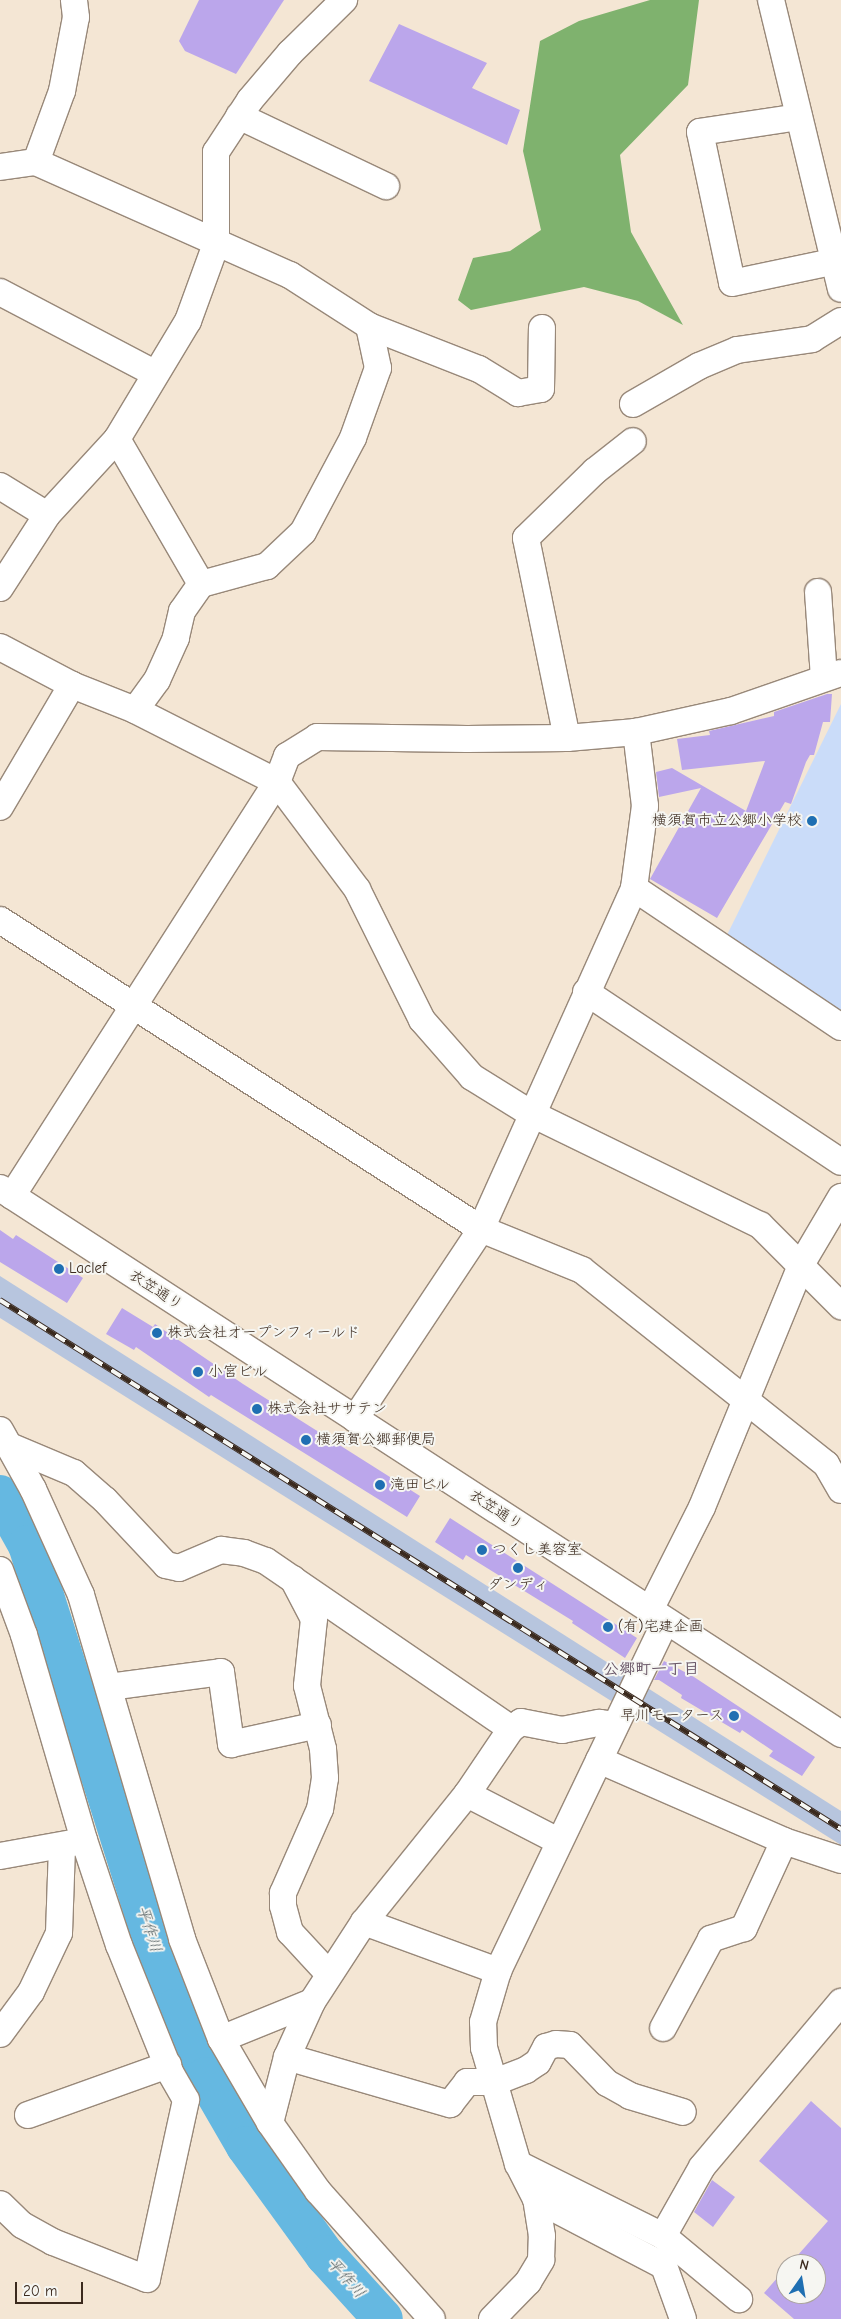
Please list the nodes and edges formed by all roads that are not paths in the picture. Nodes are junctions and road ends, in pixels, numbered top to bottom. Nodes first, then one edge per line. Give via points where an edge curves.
1 (74, 0) edge
2 (344, 0) edge
3 (771, 0) edge
4 (239, 116) junction
5 (799, 117) junction
6 (36, 162) junction
7 (0, 166) edge
8 (386, 186) dead end
9 (216, 244) junction
10 (837, 261) edge
11 (841, 290) edge
12 (0, 292) edge
13 (841, 321) edge
14 (369, 326) junction
15 (542, 328) dead end
16 (154, 373) junction
17 (633, 404) dead end
18 (116, 439) junction
19 (633, 441) dead end
20 (0, 486) edge
21 (47, 515) junction
22 (201, 584) junction
23 (0, 588) edge
24 (818, 592) dead end
25 (0, 647) edge
26 (833, 675) edge
27 (72, 685) junction
28 (135, 710) junction
29 (636, 732) junction
30 (566, 738) junction
31 (277, 782) junction
32 (0, 807) edge
33 (634, 888) junction
34 (0, 920) edge
35 (586, 992) junction
36 (134, 1006) junction
37 (841, 1027) edge
38 (530, 1113) junction
39 (841, 1162) edge
40 (6, 1192) edge
41 (841, 1197) edge
42 (481, 1229) junction
43 (802, 1263) junction
44 (841, 1306) edge
45 (745, 1399) junction
46 (355, 1419) junction
47 (6, 1438) edge
48 (841, 1490) edge
49 (0, 1570) edge
50 (291, 1576) junction
51 (658, 1616) junction
52 (109, 1687) junction
53 (318, 1725) junction
54 (615, 1725) junction
55 (511, 1729) junction
56 (841, 1734) edge
57 (599, 1760) junction
58 (466, 1794) junction
59 (558, 1841) junction
60 (784, 1841) junction
61 (73, 1843) junction
62 (0, 1856) edge
63 (841, 1860) edge
64 (364, 1922) junction
65 (498, 1971) junction
66 (328, 1973) junction
67 (312, 2002) junction
68 (841, 2002) edge
69 (663, 2028) dead end
70 (0, 2034) edge
71 (222, 2039) junction
72 (287, 2057) junction
73 (168, 2066) junction
74 (495, 2082) junction
75 (683, 2112) dead end
76 (28, 2115) dead end
77 (270, 2123) junction
78 (518, 2164) junction
79 (536, 2199) junction
80 (0, 2204) edge
81 (663, 2236) junction
82 (739, 2299) dead end
83 (432, 2319) edge
84 (492, 2319) edge
85 (683, 2319) edge

1 - 6 street via 76,17 62,91
2 - 4 street via 290,53
3 - 5 street
4 - 8 street
4 - 9 street via 216,152
5 - 10 street
5 - 10 street via 700,132 732,284
6 - 7 street
6 - 9 street
9 - 14 street via 290,275
9 - 16 street via 188,321
10 - 11 street
12 - 16 street
13 - 17 street via 812,338 737,350 698,366
14 - 15 street via 479,369 518,393 541,389
14 - 22 street via 378,368 353,438 303,532 267,566
16 - 18 street
18 - 21 street
18 - 22 street
19 - 30 street via 595,471 526,538
20 - 21 street
21 - 23 street
22 - 28 street via 182,611 176,638 157,680
24 - 26 street
25 - 27 street
26 - 29 street via 731,712
27 - 28 street
27 - 32 street
28 - 31 street
29 - 30 street
29 - 33 street via 645,806
30 - 31 street via 317,737 287,756
31 - 36 street
31 - 38 street via 357,888 422,1020 472,1077
33 - 35 street
33 - 37 street
34 - 36 street
35 - 38 street
35 - 39 street
36 - 40 street
36 - 42 street
38 - 42 street
38 - 43 street via 760,1225
40 - 46 street, 衣笠通り
41 - 43 street
42 - 45 street via 582,1270
42 - 46 street
43 - 44 street
43 - 45 street
45 - 48 street via 826,1464
45 - 51 street
46 - 51 street, 衣笠通り
47 - 50 street via 74,1473 105,1500 166,1565 179,1568 220,1550 244,1553 266,1561
47 - 52 street via 70,1568
49 - 61 street via 21,1627
50 - 53 street via 314,1619 307,1686 309,1705
50 - 55 street
51 - 54 street
51 - 56 street, 衣笠通り
52 - 53 street via 221,1672 231,1744
52 - 71 street via 182,1939
53 - 66 street via 325,1778 320,1809 283,1893 283,1906 290,1932
54 - 55 street via 598,1723 562,1730 521,1722
54 - 57 street
55 - 58 street
57 - 59 street
57 - 60 street
58 - 59 street
58 - 64 street
59 - 65 street
60 - 63 street
60 - 69 street via 744,1928 711,1939
61 - 62 street
61 - 70 street via 60,1933 31,1992
61 - 73 street via 119,1944
64 - 65 street
64 - 66 street
65 - 74 street via 483,2022 484,2048
66 - 67 street
67 - 71 street
67 - 72 street
68 - 81 street via 702,2167
71 - 77 street
72 - 74 street via 450,2104 467,2082
72 - 77 street
73 - 76 street
73 - 80 street via 186,2100 148,2280 53,2242 22,2225
74 - 75 street via 538,2062 546,2047 570,2045 607,2083 630,2096
74 - 78 street
77 - 83 street via 318,2191
78 - 79 street
78 - 81 street
79 - 84 street via 541,2260 528,2282
79 - 85 street via 664,2266
81 - 82 street

